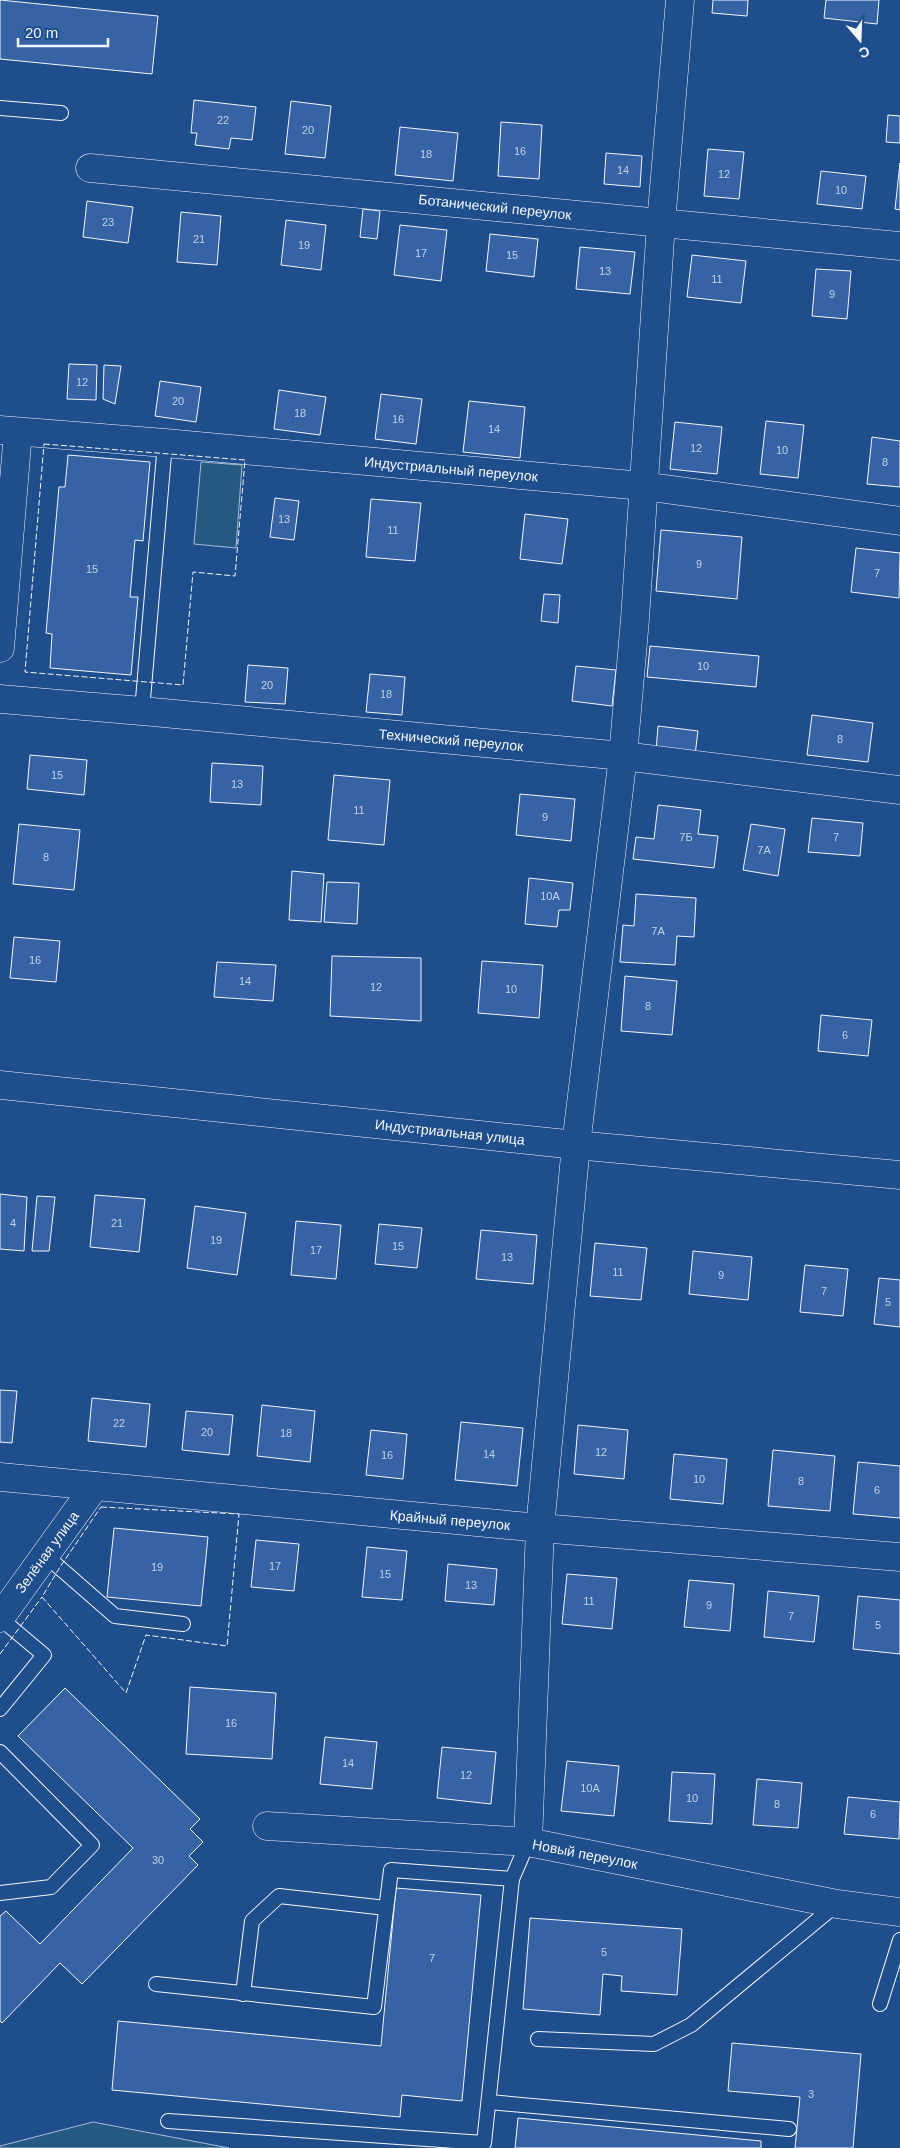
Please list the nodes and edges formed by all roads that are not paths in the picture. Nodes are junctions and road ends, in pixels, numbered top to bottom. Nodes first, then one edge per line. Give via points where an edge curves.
1 (680, 0) edge
2 (0, 108) edge
3 (61, 113) dead end
4 (90, 168) dead end
5 (661, 223) junction
6 (900, 246) edge
7 (9, 431) edge
8 (165, 443) junction
9 (642, 486) junction
10 (900, 521) edge
11 (0, 648) edge
12 (0, 699) edge
13 (142, 711) junction
14 (623, 756) junction
15 (900, 790) edge
16 (0, 1085) edge
17 (576, 1145) junction
18 (900, 1174) edge
19 (0, 1477) edge
20 (95, 1486) junction
21 (540, 1528) junction
22 (45, 1555) junction
23 (900, 1557) edge
24 (0, 1618) edge
25 (183, 1624) dead end
26 (0, 1709) edge
27 (0, 1752) edge
28 (267, 1826) dead end
29 (528, 1842) junction
30 (512, 1879) junction
31 (0, 1893) edge
32 (837, 1904) junction
33 (386, 1908) junction
34 (900, 1912) edge
35 (900, 1940) edge
36 (156, 1984) dead end
37 (243, 1994) junction
38 (880, 2004) dead end
39 (538, 2039) dead end
40 (488, 2102) junction
41 (168, 2121) dead end
42 (789, 2129) dead end

1 - 5 street
2 - 3 lane
4 - 5 street, Ботанический переулок
5 - 6 street, Ботанический переулок
5 - 9 street
7 - 8 street, Индустриальный переулок
7 - 11 street
8 - 9 street, Индустриальный переулок
8 - 13 lane
9 - 10 street, Индустриальный переулок
9 - 14 street
12 - 13 street, Технический переулок
13 - 14 street, Технический переулок
14 - 15 street, Технический переулок
14 - 17 street
16 - 17 street, Индустриальная улица
17 - 18 street, Индустриальная улица
17 - 21 street
19 - 20 street, Крайный переулок
20 - 21 street, Крайный переулок
20 - 22 street, Зелёная улица
21 - 23 street, Крайный переулок
21 - 29 street
22 - 24 street, Зелёная улица
22 - 25 lane via 115,1616
24 - 26 lane via 44,1656
27 - 31 lane via 92,1845 51,1887
28 - 29 street, Новый переулок
29 - 30 lane
29 - 32 street, Новый переулок
30 - 33 lane via 391,1870
30 - 40 lane
32 - 34 street, Новый переулок
32 - 39 lane via 691,2025 654,2044
33 - 37 lane via 279,1896 252,1921
33 - 37 lane via 374,2007
35 - 38 lane
36 - 37 lane
40 - 41 lane via 484,2143
40 - 42 lane

